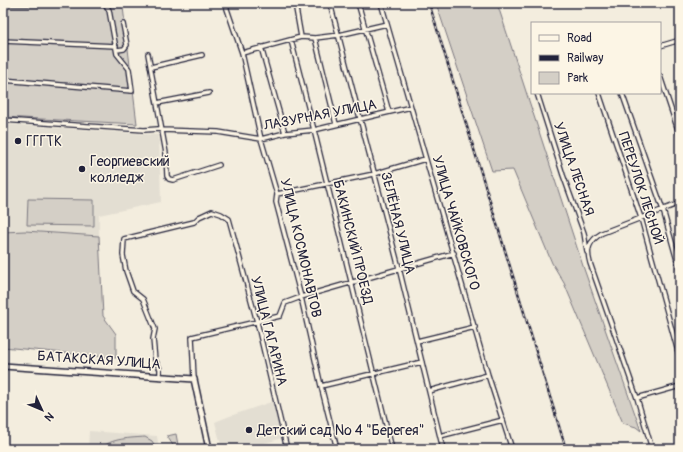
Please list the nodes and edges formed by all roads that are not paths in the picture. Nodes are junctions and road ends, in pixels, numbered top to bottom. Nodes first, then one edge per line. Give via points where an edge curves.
1 (3, 3) edge
2 (81, 3) edge
3 (103, 3) edge
4 (225, 3) edge
5 (295, 3) edge
6 (330, 3) edge
7 (358, 3) edge
8 (381, 3) edge
9 (123, 24) dead end
10 (387, 24) junction
11 (365, 29) junction
12 (339, 35) junction
13 (301, 37) junction
14 (315, 38) junction
15 (291, 40) junction
16 (680, 40) edge
17 (3, 41) edge
18 (661, 46) edge
19 (261, 47) junction
20 (117, 48) junction
21 (242, 53) junction
22 (148, 54) dead end
23 (202, 55) dead end
24 (151, 67) junction
25 (661, 79) edge
26 (3, 80) edge
27 (209, 93) dead end
28 (537, 94) edge
29 (599, 94) edge
30 (622, 94) edge
31 (157, 103) junction
32 (411, 107) junction
33 (389, 112) junction
34 (3, 120) edge
35 (360, 120) junction
36 (336, 124) junction
37 (162, 130) junction
38 (314, 130) junction
39 (285, 133) junction
40 (680, 136) edge
41 (261, 138) junction
42 (425, 159) junction
43 (220, 165) dead end
44 (374, 174) junction
45 (327, 183) junction
46 (277, 194) junction
47 (680, 203) edge
48 (663, 210) junction
49 (641, 218) junction
50 (584, 233) junction
51 (594, 238) junction
52 (588, 253) junction
53 (454, 254) junction
54 (399, 268) junction
55 (680, 271) edge
56 (351, 283) junction
57 (302, 297) junction
58 (256, 322) junction
59 (474, 327) junction
60 (417, 341) junction
61 (680, 359) edge
62 (422, 362) junction
63 (3, 366) edge
64 (374, 373) junction
65 (488, 375) junction
66 (160, 376) junction
67 (194, 379) junction
68 (321, 386) junction
69 (680, 386) edge
70 (429, 391) junction
71 (637, 398) junction
72 (503, 420) junction
73 (440, 436) junction
74 (209, 449) edge
75 (287, 449) edge
76 (337, 449) edge
77 (392, 449) edge
78 (443, 449) edge
79 (512, 449) edge
80 (652, 449) edge

1 - 2 street
3 - 20 street via 109,10
4 - 21 street, УЛИЦА КОСМОНАВТОВ
5 - 13 street
6 - 12 street, ЗЕЛЁНАЯ УЛИЦА
7 - 11 street
8 - 10 street, УЛИЦА ЧАЙКОВСКОГО
9 - 20 street via 127,46 124,49
10 - 11 street
10 - 32 street, УЛИЦА ЧАЙКОВСКОГО
11 - 12 street
11 - 33 street
12 - 14 street
12 - 35 street, ЗЕЛЁНАЯ УЛИЦА
13 - 14 street
13 - 15 street
14 - 36 street
15 - 19 street
15 - 38 street, БАКИНСКИЙ ПРОЕЗД
16 - 18 street
17 - 20 street
19 - 21 street
19 - 39 street
20 - 26 street via 118,54 129,68 132,91
21 - 41 street, УЛИЦА КОСМОНАВТОВ
22 - 24 street
23 - 24 street
24 - 31 street
25 - 40 street
27 - 31 street
28 - 50 street, УЛИЦА ЛЕСНАЯ
29 - 49 street, ПЕРЕУЛОК ЛЕСНОЙ
30 - 48 street
31 - 37 street
32 - 33 street, ЛАЗУРНАЯ УЛИЦА
32 - 42 street, УЛИЦА ЧАЙКОВСКОГО
33 - 35 street, ЛАЗУРНАЯ УЛИЦА
34 - 37 street, ЛАЗУРНАЯ УЛИЦА
35 - 36 street, ЛАЗУРНАЯ УЛИЦА
35 - 44 street, ЗЕЛЁНАЯ УЛИЦА
36 - 38 street, ЛАЗУРНАЯ УЛИЦА
37 - 41 street, ЛАЗУРНАЯ УЛИЦА via 218,132
37 - 43 street via 169,179
38 - 39 street, ЛАЗУРНАЯ УЛИЦА
38 - 45 street, БАКИНСКИЙ ПРОЕЗД
39 - 41 street, ЛАЗУРНАЯ УЛИЦА
41 - 46 street, УЛИЦА КОСМОНАВТОВ
42 - 44 street
42 - 53 street, УЛИЦА ЧАЙКОВСКОГО
44 - 45 street
44 - 54 street, ЗЕЛЁНАЯ УЛИЦА
45 - 46 street
45 - 56 street, БАКИНСКИЙ ПРОЕЗД
46 - 57 street, УЛИЦА КОСМОНАВТОВ via 276,202
47 - 48 street
48 - 49 street
48 - 55 street
49 - 51 street
49 - 61 street, ПЕРЕУЛОК ЛЕСНОЙ
50 - 51 street
50 - 52 street, УЛИЦА ЛЕСНАЯ
51 - 52 street
52 - 71 street, УЛИЦА ЛЕСНАЯ
53 - 54 street
53 - 59 street, УЛИЦА ЧАЙКОВСКОГО
54 - 56 street
54 - 60 street, ЗЕЛЁНАЯ УЛИЦА
56 - 57 street
56 - 64 street, БАКИНСКИЙ ПРОЕЗД
57 - 58 street via 285,303 280,316
57 - 68 street, УЛИЦА КОСМОНАВТОВ
58 - 66 street, УЛИЦА ГАГАРИНА via 229,219 212,210 194,222 124,239 123,255 133,291 142,299 155,329 155,360 160,369
58 - 67 street via 192,337
58 - 75 street, УЛИЦА ГАГАРИНА
59 - 60 street
59 - 65 street, УЛИЦА ЧАЙКОВСКОГО
60 - 62 street, ЗЕЛЁНАЯ УЛИЦА
62 - 64 street
62 - 70 street, ЗЕЛЁНАЯ УЛИЦА
63 - 66 main road, БАТАКСКАЯ УЛИЦА
64 - 68 street
64 - 77 street, БАКИНСКИЙ ПРОЕЗД
65 - 70 street
65 - 72 street, УЛИЦА ЧАЙКОВСКОГО
66 - 67 main road, БАТАКСКАЯ УЛИЦА
67 - 74 main road
68 - 76 street, УЛИЦА КОСМОНАВТОВ
69 - 71 street
70 - 73 street, ЗЕЛЁНАЯ УЛИЦА
71 - 80 street, УЛИЦА ЛЕСНАЯ
72 - 73 street
72 - 79 street, УЛИЦА ЧАЙКОВСКОГО
73 - 78 street, ЗЕЛЁНАЯ УЛИЦА

